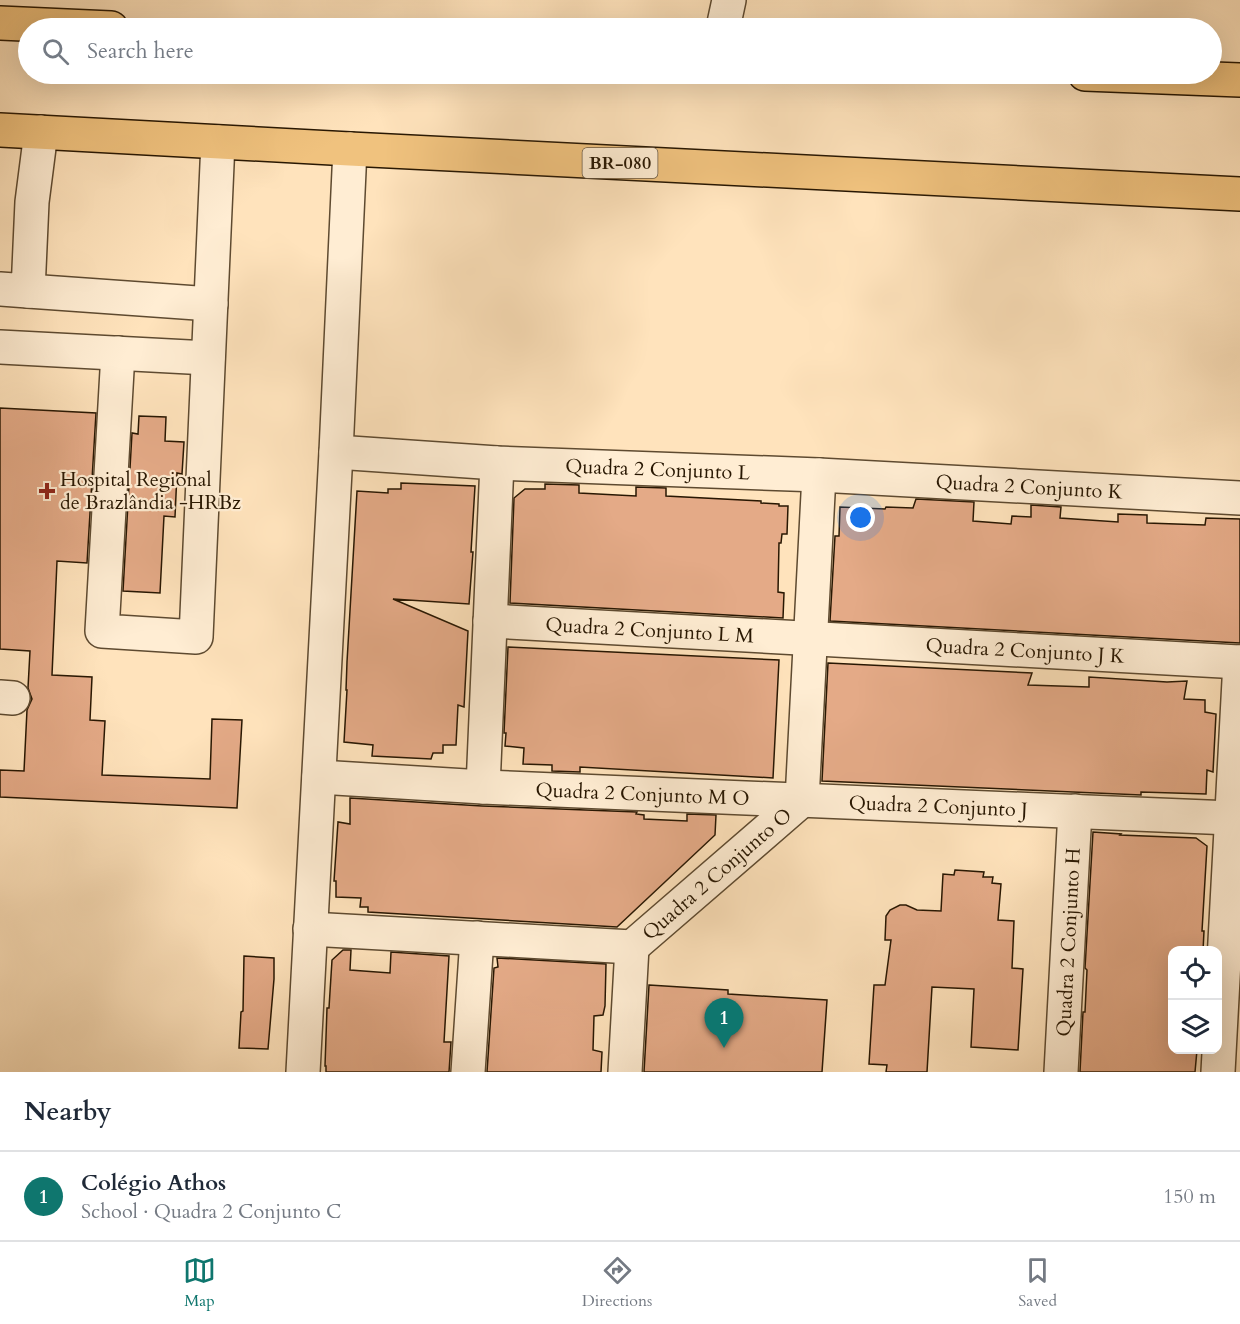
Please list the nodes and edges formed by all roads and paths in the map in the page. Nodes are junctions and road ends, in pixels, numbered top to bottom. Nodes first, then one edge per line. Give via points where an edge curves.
1 (729, 0) edge
2 (725, 18) edge
3 (0, 23) edge
4 (18, 24) edge
5 (1222, 79) edge
6 (1240, 80) edge
7 (0, 130) edge
8 (41, 132) junction
9 (218, 142) junction
10 (350, 149) junction
11 (1240, 194) edge
12 (14, 290) edge
13 (211, 304) junction
14 (0, 347) edge
15 (118, 353) junction
16 (208, 358) junction
17 (336, 452) junction
18 (497, 463) junction
19 (819, 475) junction
20 (1240, 498) edge
21 (490, 621) junction
22 (810, 639) junction
23 (1240, 662) edge
24 (319, 777) junction
25 (483, 787) junction
26 (802, 800) junction
27 (1075, 811) junction
28 (1232, 818) junction
29 (310, 929) junction
30 (477, 938) junction
31 (632, 947) junction
32 (303, 1072) edge
33 (468, 1072) edge
34 (626, 1072) edge
35 (1061, 1072) edge
36 (1218, 1072) edge

1 - 2 street
3 - 4 highway
5 - 6 highway
7 - 8 highway, BR-080
8 - 9 highway, BR-080
8 - 12 street
9 - 10 highway, BR-080
9 - 13 street
10 - 11 highway, BR-080
10 - 17 street
12 - 13 street
13 - 16 street
14 - 15 street
15 - 16 street
15 - 16 street via 102,631 196,637
17 - 18 street, Quadra 2 Conjunto L
17 - 24 street
18 - 19 street, Quadra 2 Conjunto L
18 - 21 street
19 - 20 street, Quadra 2 Conjunto K
19 - 22 street
21 - 22 street, Quadra 2 Conjunto L M
21 - 25 street
22 - 23 street, Quadra 2 Conjunto J K
22 - 26 street
23 - 28 street
24 - 25 street, Quadra 2 Conjunto M O
24 - 29 street
25 - 26 street, Quadra 2 Conjunto M O
26 - 27 street, Quadra 2 Conjunto J
26 - 31 street, Quadra 2 Conjunto O
27 - 28 street, Quadra 2 Conjunto J
27 - 35 street, Quadra 2 Conjunto H
28 - 36 street
29 - 30 street
29 - 32 street
30 - 31 street
30 - 33 street
31 - 34 street

